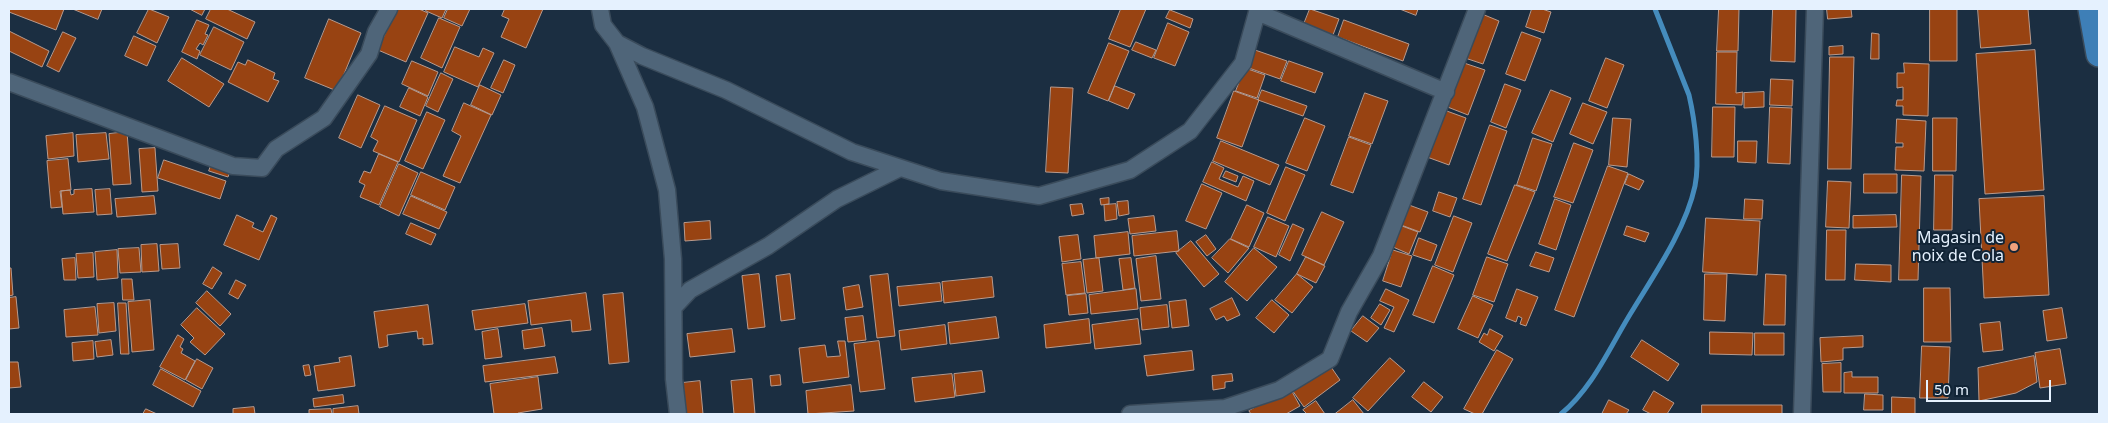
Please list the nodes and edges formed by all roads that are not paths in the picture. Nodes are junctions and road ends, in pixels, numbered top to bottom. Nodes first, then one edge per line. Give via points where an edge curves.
1 (389, 9) edge
2 (600, 9) edge
3 (1477, 9) edge
4 (1815, 9) edge
5 (2091, 9) edge
6 (1258, 10) edge
7 (617, 43) junction
8 (2099, 54) edge
9 (9, 82) edge
10 (1446, 92) junction
11 (900, 168) junction
12 (674, 307) junction
13 (678, 414) edge
14 (1130, 414) edge
15 (1802, 414) edge

1 - 9 street via 376,32 369,54 324,118 276,149 262,168 233,166
2 - 7 street via 603,25
3 - 10 street
4 - 15 street
5 - 8 main road
6 - 10 street
6 - 11 street via 1243,63 1190,131 1130,170 1039,196 941,181
7 - 11 street via 726,90 852,152
7 - 12 street via 645,107 667,190
10 - 14 street via 1382,256 1349,312 1330,359 1279,390 1224,408
11 - 12 street via 837,199 768,246 690,290
12 - 13 street via 674,379

